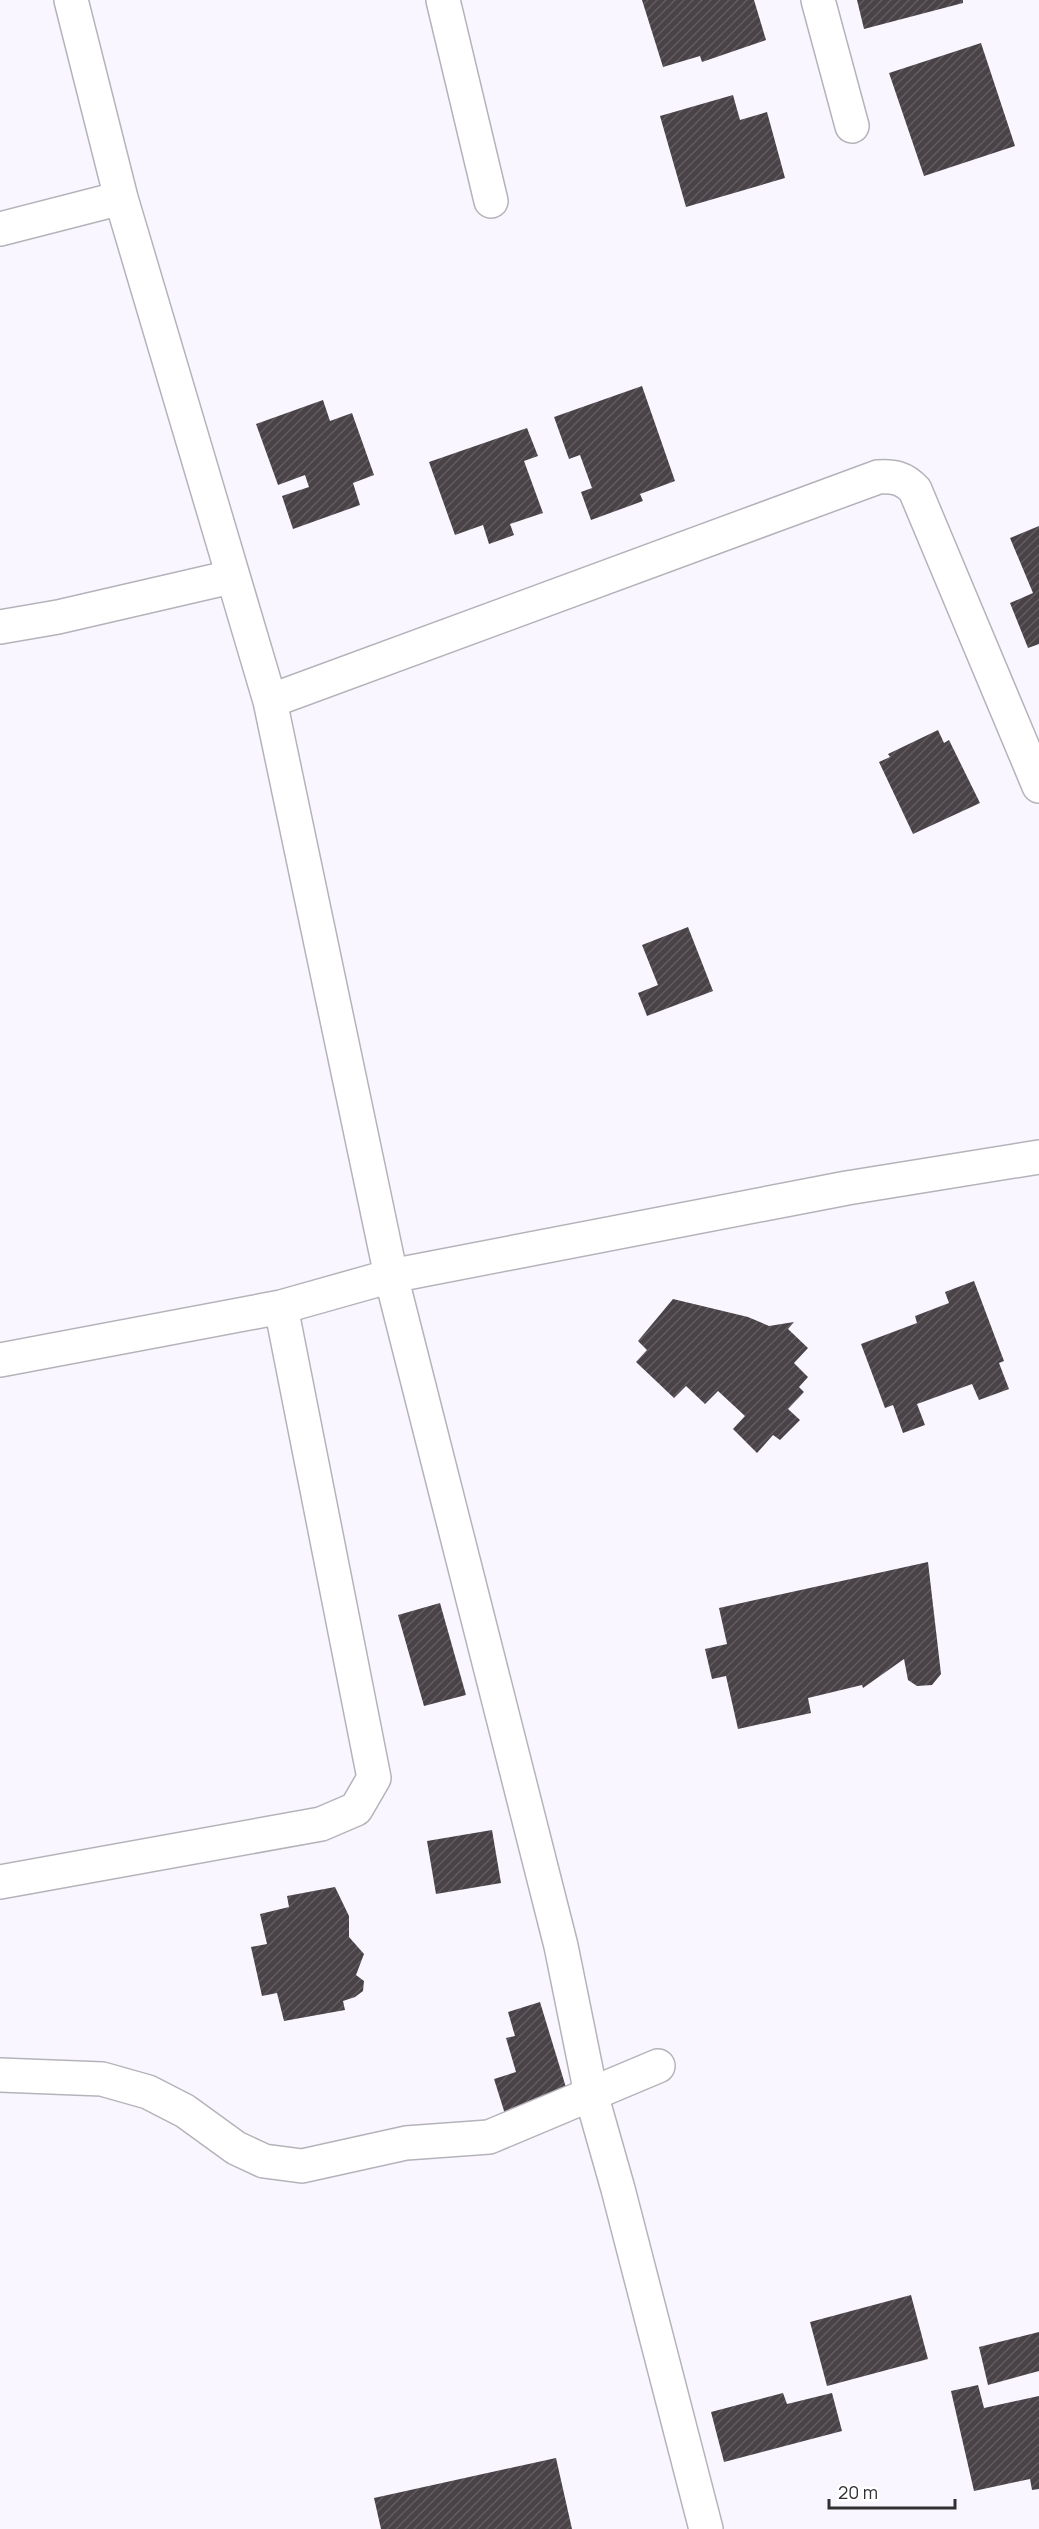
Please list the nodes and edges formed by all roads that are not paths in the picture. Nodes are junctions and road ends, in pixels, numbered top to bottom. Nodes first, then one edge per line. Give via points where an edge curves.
1 (71, 0) edge
2 (442, 0) edge
3 (818, 0) edge
4 (852, 126) dead end
5 (121, 198) junction
6 (491, 201) dead end
7 (0, 229) edge
8 (231, 577) junction
9 (0, 627) edge
10 (270, 701) junction
11 (1039, 786) edge
12 (1039, 1158) edge
13 (391, 1276) junction
14 (281, 1307) junction
15 (0, 1360) edge
16 (0, 1882) edge
17 (658, 2066) dead end
18 (0, 2075) edge
19 (591, 2094) junction
20 (706, 2529) edge

1 - 5 street
2 - 6 street
3 - 4 street
5 - 7 street
5 - 8 street
8 - 9 street
8 - 10 street
10 - 11 street via 889,476 906,481 915,490
10 - 13 street
12 - 13 street via 847,1188
13 - 14 street
13 - 19 street via 561,1946
14 - 15 street
14 - 16 street via 374,1778 356,1809 321,1824
17 - 19 street
18 - 19 street via 102,2079 139,2090 185,2111 236,2148 264,2161 302,2166 406,2144 489,2137
19 - 20 street

